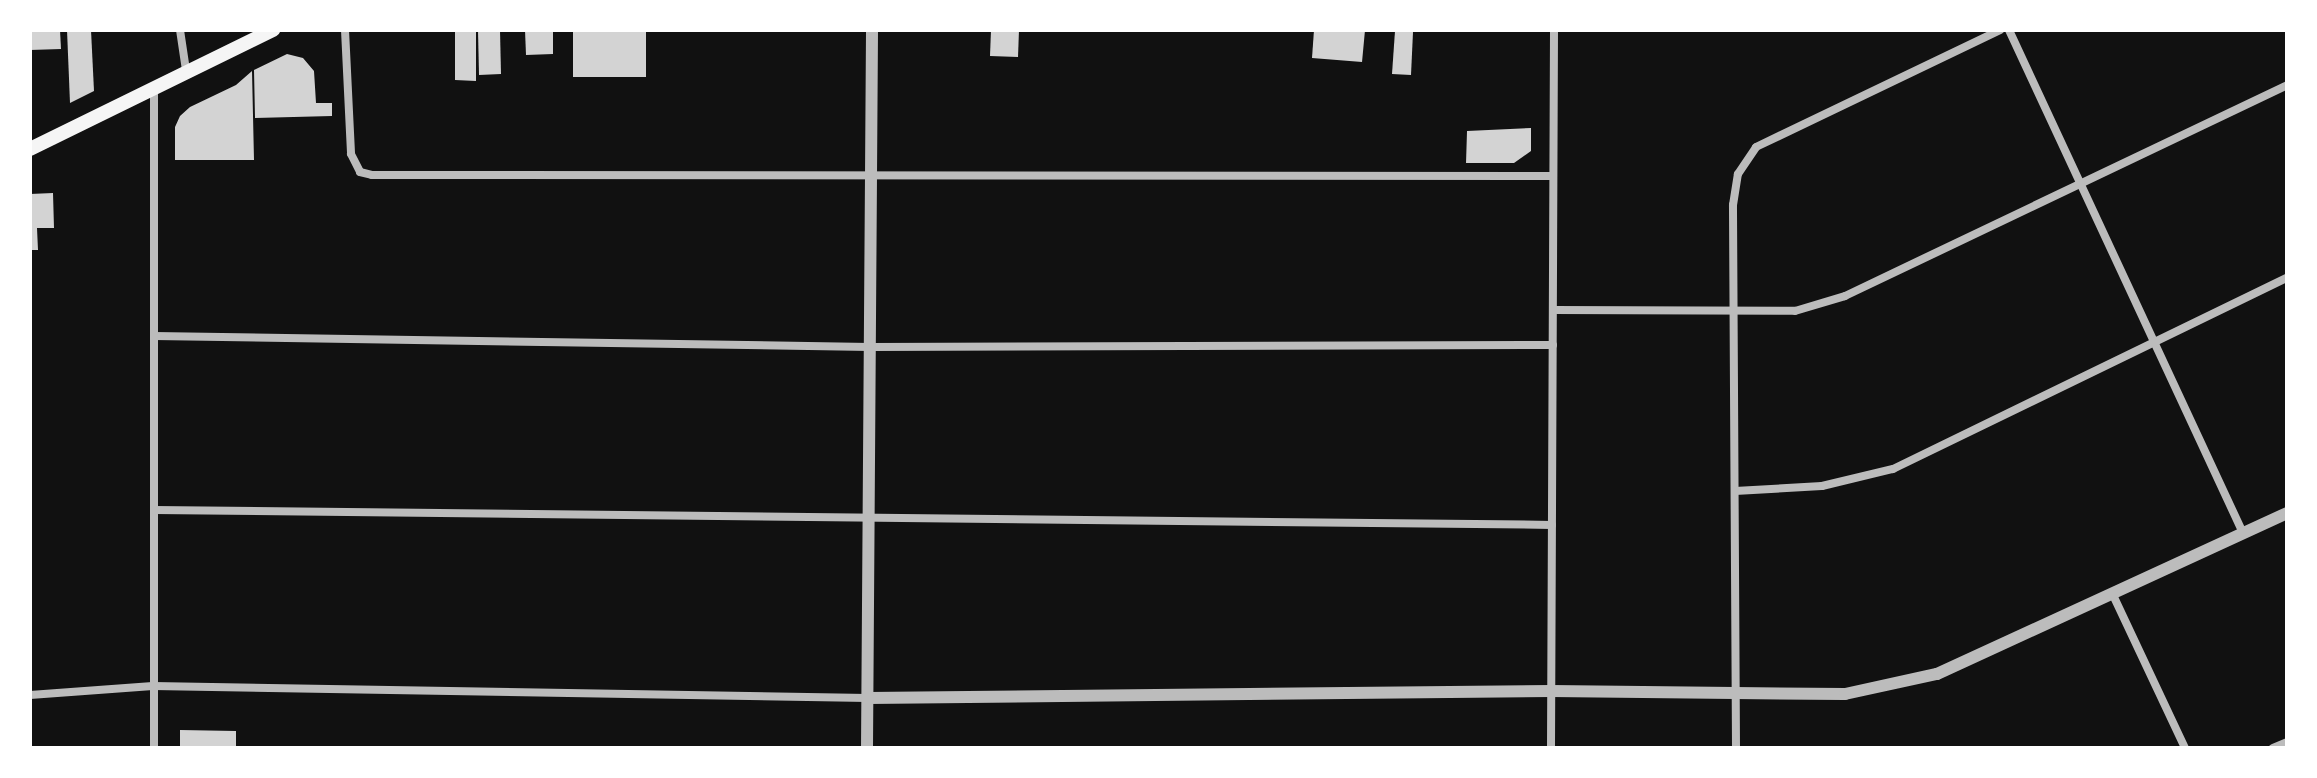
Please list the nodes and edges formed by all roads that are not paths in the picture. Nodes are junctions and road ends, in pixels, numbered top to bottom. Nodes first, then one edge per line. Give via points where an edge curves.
1 (180, 30) edge
2 (273, 30) edge
3 (345, 30) edge
4 (872, 30) edge
5 (1554, 30) edge
6 (2000, 30) edge
7 (2009, 30) edge
8 (186, 70) junction
9 (2287, 85) edge
10 (154, 86) junction
11 (30, 149) edge
12 (871, 173) junction
13 (1553, 176) junction
14 (2080, 183) junction
15 (2287, 278) edge
16 (1553, 310) junction
17 (1734, 312) junction
18 (154, 336) junction
19 (2154, 343) junction
20 (1553, 345) junction
21 (870, 347) junction
22 (1735, 491) junction
23 (154, 510) junction
24 (2287, 513) edge
25 (869, 515) junction
26 (1552, 525) junction
27 (2243, 533) junction
28 (2113, 595) junction
29 (153, 686) junction
30 (1551, 691) junction
31 (1736, 693) junction
32 (30, 695) edge
33 (868, 698) junction
34 (2287, 742) edge
35 (154, 748) edge
36 (867, 748) edge
37 (1551, 748) edge
38 (1736, 748) edge
39 (2185, 748) edge
40 (2273, 748) edge

1 - 8 street
2 - 8 main road
3 - 12 street via 351,154 360,172
4 - 12 street
5 - 13 street
6 - 17 street via 1756,147 1738,174 1735,189
7 - 14 street
8 - 10 main road
9 - 14 street
10 - 11 main road
10 - 18 street
12 - 13 street
12 - 21 street
13 - 16 street
14 - 17 street via 1845,296 1795,311
14 - 19 street
15 - 19 street
16 - 17 street
16 - 20 street
17 - 22 street
18 - 21 street
18 - 23 street
19 - 22 street via 1893,469 1822,486
19 - 27 street
20 - 21 street
20 - 26 street
21 - 25 street
22 - 31 street
23 - 25 street
23 - 29 street
24 - 27 street
25 - 26 street
25 - 33 street
26 - 30 street
27 - 28 street
28 - 31 street via 1937,674 1845,694
28 - 39 street
29 - 32 street
29 - 33 street
29 - 35 street
30 - 31 street
30 - 33 street
30 - 37 street
31 - 38 street
33 - 36 street
34 - 40 street

